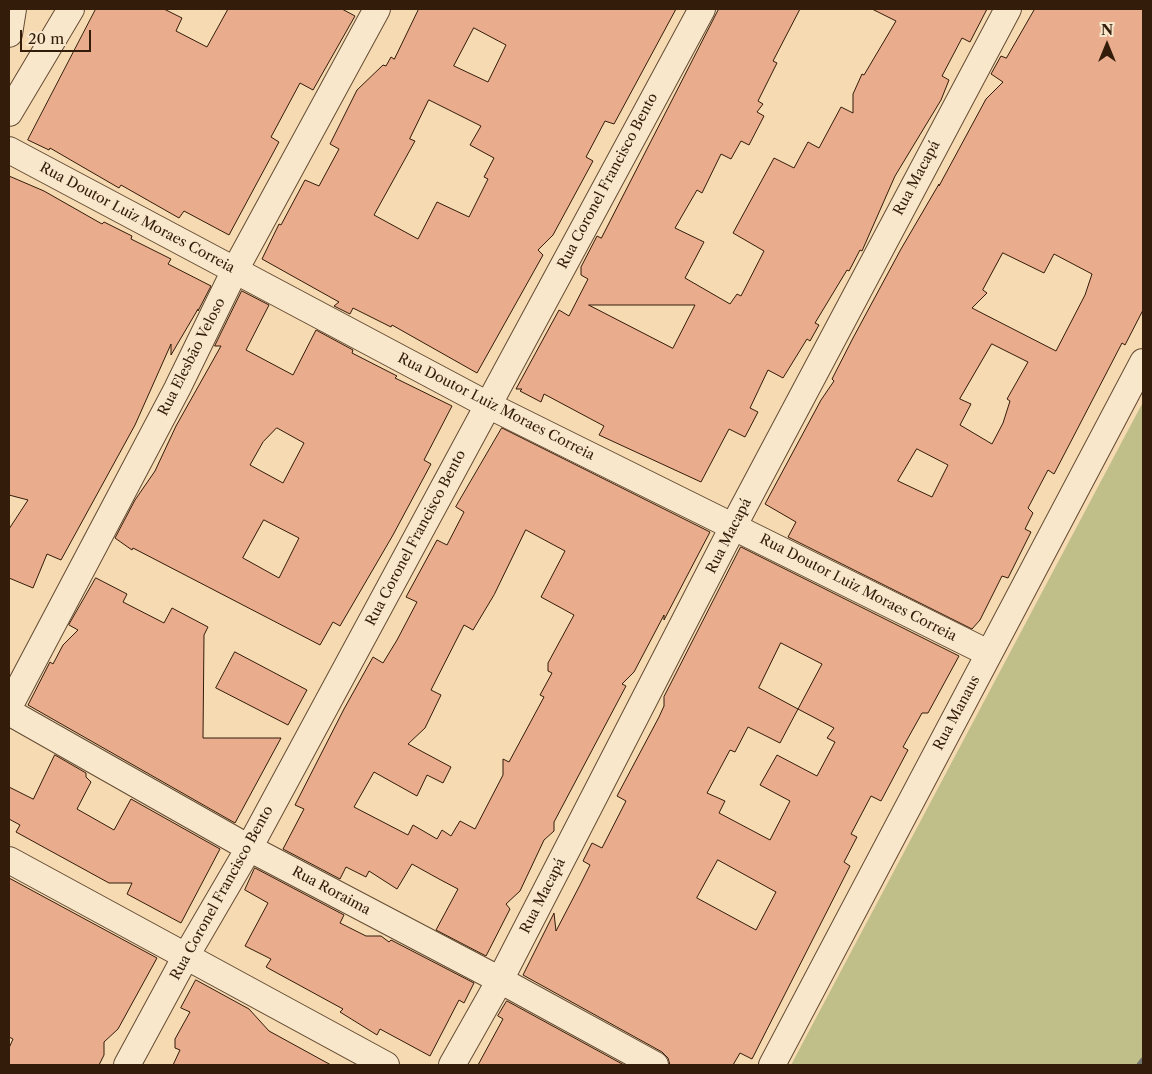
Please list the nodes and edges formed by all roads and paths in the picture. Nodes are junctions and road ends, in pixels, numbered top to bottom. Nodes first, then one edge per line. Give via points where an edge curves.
1 (13, 9) edge
2 (71, 9) edge
3 (377, 9) edge
4 (702, 9) edge
5 (1008, 9) edge
6 (9, 34) edge
7 (9, 112) edge
8 (9, 150) edge
9 (235, 270) junction
10 (1143, 362) edge
11 (488, 405) junction
12 (734, 526) junction
13 (988, 653) junction
14 (9, 707) edge
15 (9, 712) edge
16 (249, 848) junction
17 (9, 860) edge
18 (186, 956) junction
19 (500, 980) junction
20 (127, 1065) edge
21 (386, 1065) edge
22 (452, 1065) edge
23 (655, 1065) edge
24 (772, 1065) edge

1 - 6 street
2 - 7 street
3 - 9 street, Rua Elesbão Veloso
4 - 11 street, Rua Coronel Francisco Bento
5 - 12 street, Rua Macapá
8 - 9 street, Rua Doutor Luiz Moraes Correia
9 - 11 street, Rua Doutor Luiz Moraes Correia
9 - 14 street, Rua Elesbão Veloso via 177,389
10 - 13 street, Rua Manaus
11 - 12 street, Rua Doutor Luiz Moraes Correia
11 - 16 street, Rua Coronel Francisco Bento
12 - 13 street, Rua Doutor Luiz Moraes Correia
12 - 19 street, Rua Macapá
13 - 24 street, Rua Manaus
15 - 16 street, Rua Roraima
16 - 18 street, Rua Coronel Francisco Bento
16 - 19 street, Rua Roraima
17 - 18 street
18 - 20 street, Rua Coronel Francisco Bento
18 - 21 street
19 - 22 street, Rua Macapá
19 - 23 street, Rua Roraima

